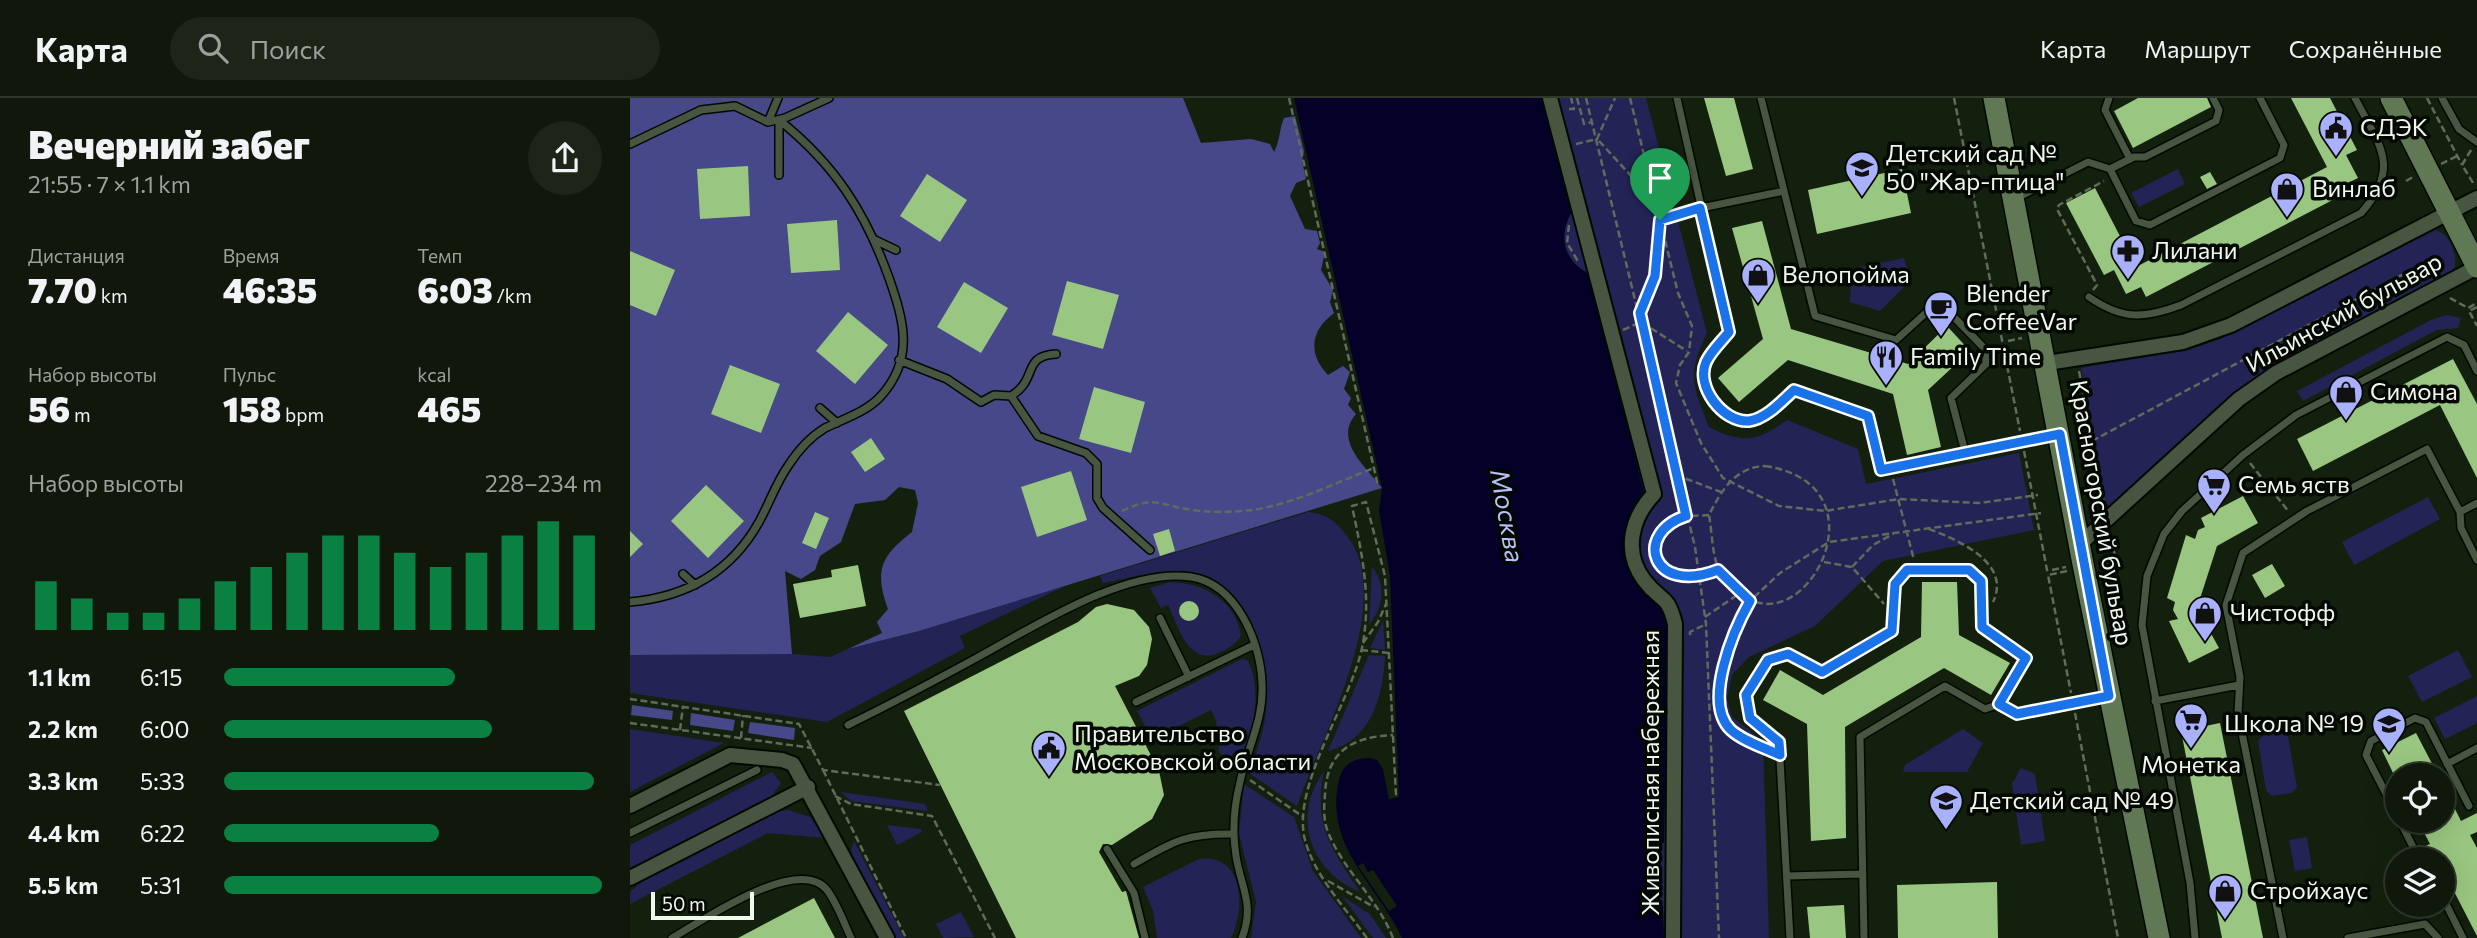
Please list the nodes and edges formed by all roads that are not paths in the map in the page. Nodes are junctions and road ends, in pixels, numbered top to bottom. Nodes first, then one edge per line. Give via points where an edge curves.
1 (778, 98) edge
2 (829, 98) edge
3 (1550, 98) edge
4 (1677, 98) edge
5 (1761, 98) edge
6 (1994, 98) edge
7 (2109, 98) edge
8 (2213, 98) edge
9 (2260, 98) edge
10 (2355, 98) edge
11 (2391, 98) edge
12 (2442, 98) edge
13 (779, 120) junction
14 (768, 122) junction
15 (2476, 142) edge
16 (630, 144) edge
17 (2130, 159) junction
18 (2111, 173) junction
19 (779, 175) dead end
20 (1784, 191) junction
21 (2477, 198) edge
22 (2014, 199) junction
23 (1700, 208) junction
24 (2449, 211) junction
25 (875, 240) junction
26 (896, 250) dead end
27 (2477, 267) edge
28 (2089, 297) road end
29 (1056, 354) dead end
30 (899, 360) junction
31 (2047, 363) junction
32 (2477, 371) edge
33 (1011, 396) junction
34 (820, 408) dead end
35 (837, 423) junction
36 (2060, 434) junction
37 (1965, 452) junction
38 (2477, 503) edge
39 (2460, 512) junction
40 (2080, 544) junction
41 (1150, 550) dead end
42 (2477, 560) edge
43 (683, 574) dead end
44 (695, 585) junction
45 (630, 603) edge
46 (1160, 618) dead end
47 (1254, 645) junction
48 (1189, 677) junction
49 (2239, 685) junction
50 (2109, 696) junction
51 (2155, 701) junction
52 (1136, 702) dead end
53 (1999, 704) junction
54 (848, 725) dead end
55 (2477, 748) edge
56 (2446, 763) edge
57 (2449, 763) edge
58 (757, 770) dead end
59 (2455, 779) edge
60 (808, 788) junction
61 (2385, 792) edge
62 (630, 806) edge
63 (2469, 806) dead end
64 (630, 833) edge
65 (1234, 834) junction
66 (1107, 849) dead end
67 (1134, 864) dead end
68 (1861, 874) junction
69 (1787, 876) junction
70 (630, 878) edge
71 (2452, 917) edge
72 (672, 938) edge
73 (851, 938) edge
74 (887, 938) edge
75 (1145, 938) edge
76 (1242, 938) edge
77 (1673, 938) edge
78 (1790, 938) edge
79 (1864, 938) edge
80 (2159, 938) edge
81 (2195, 938) edge
82 (2283, 938) edge
83 (2348, 938) edge
84 (2438, 938) edge
85 (2463, 938) edge

1 - 14 lane
2 - 13 lane
3 - 77 street, Живописная набережная via 1654,494 1638,515 1631,540 1633,554 1642,578 1670,603 1675,624
4 - 23 lane
5 - 20 lane
6 - 22 main road, Красногорский бульвар
7 - 17 lane via 2105,110
8 - 17 lane via 2219,110 2216,121 2145,158
9 - 18 lane via 2284,145 2280,158 2150,225 2136,221
10 - 28 lane via 2379,144 2385,170 2377,194 2361,213 2157,314 2131,316 2109,311
11 - 24 main road
12 - 15 lane via 2459,129
13 - 14 lane
13 - 19 lane
13 - 25 lane via 817,153 848,191
14 - 16 lane via 735,106 701,110
17 - 18 lane
18 - 22 lane via 2088,162
20 - 23 lane
20 - 37 lane via 1815,316 1896,340 1929,310 1947,310 1985,349 1986,365 1951,398
21 - 24 street, Ильинский бульвар
22 - 31 main road, Красногорский бульвар
23 - 37 lane via 1729,332 1705,364 1706,389 1714,402 1734,418 1749,421 1772,410 1794,390 1868,416 1881,470
24 - 27 main road
24 - 31 street, Ильинский бульвар via 2206,336
25 - 26 lane
25 - 30 lane via 906,337
27 - 40 street, Ильинский бульвар via 2276,373 2239,399
29 - 33 lane via 1035,360 1029,381
30 - 33 lane via 947,379 981,402 995,395
30 - 35 lane via 879,397
31 - 36 main road, Красногорский бульвар
32 - 51 lane via 2463,345 2447,337 2296,415 2243,455 2182,511 2164,534 2147,576 2142,625
33 - 41 lane via 1038,436 1086,453 1097,464 1097,498
34 - 35 lane
35 - 44 lane via 809,440 788,466 738,552 713,577
36 - 37 lane
36 - 40 main road, Красногорский бульвар
38 - 39 lane
39 - 42 lane via 2461,528
39 - 49 lane via 2427,449 2295,519 2243,553 2226,605
40 - 50 main road, Красногорский бульвар
43 - 44 lane
44 - 45 lane
46 - 48 lane
47 - 48 lane
47 - 54 lane via 1235,606 1219,590 1189,577 1151,580 1106,590
47 - 65 lane via 1263,685 1261,712 1241,774
48 - 52 lane
49 - 51 lane
49 - 82 lane via 2238,713
50 - 53 lane via 2017,714
50 - 80 main road, Красногорский бульвар
51 - 81 lane via 2190,883
53 - 68 lane via 1985,709 1945,686 1860,737
53 - 69 lane via 2026,658 1982,627 1981,581 1969,570 1907,570 1895,584 1892,631 1822,672 1788,654 1768,660 1746,695 1750,718 1779,742
55 - 57 lane
56 - 61 lane via 2426,722 2415,718 2371,741 2366,755
58 - 64 lane
59 - 63 lane
60 - 62 street via 793,764 730,755
60 - 70 street
60 - 74 street
65 - 67 lane via 1177,839
65 - 76 lane via 1249,902
66 - 75 lane via 1134,893
68 - 69 lane
68 - 79 lane
69 - 78 lane
71 - 85 lane
72 - 73 lane via 771,883 807,879 826,888
83 - 84 lane via 2425,924

